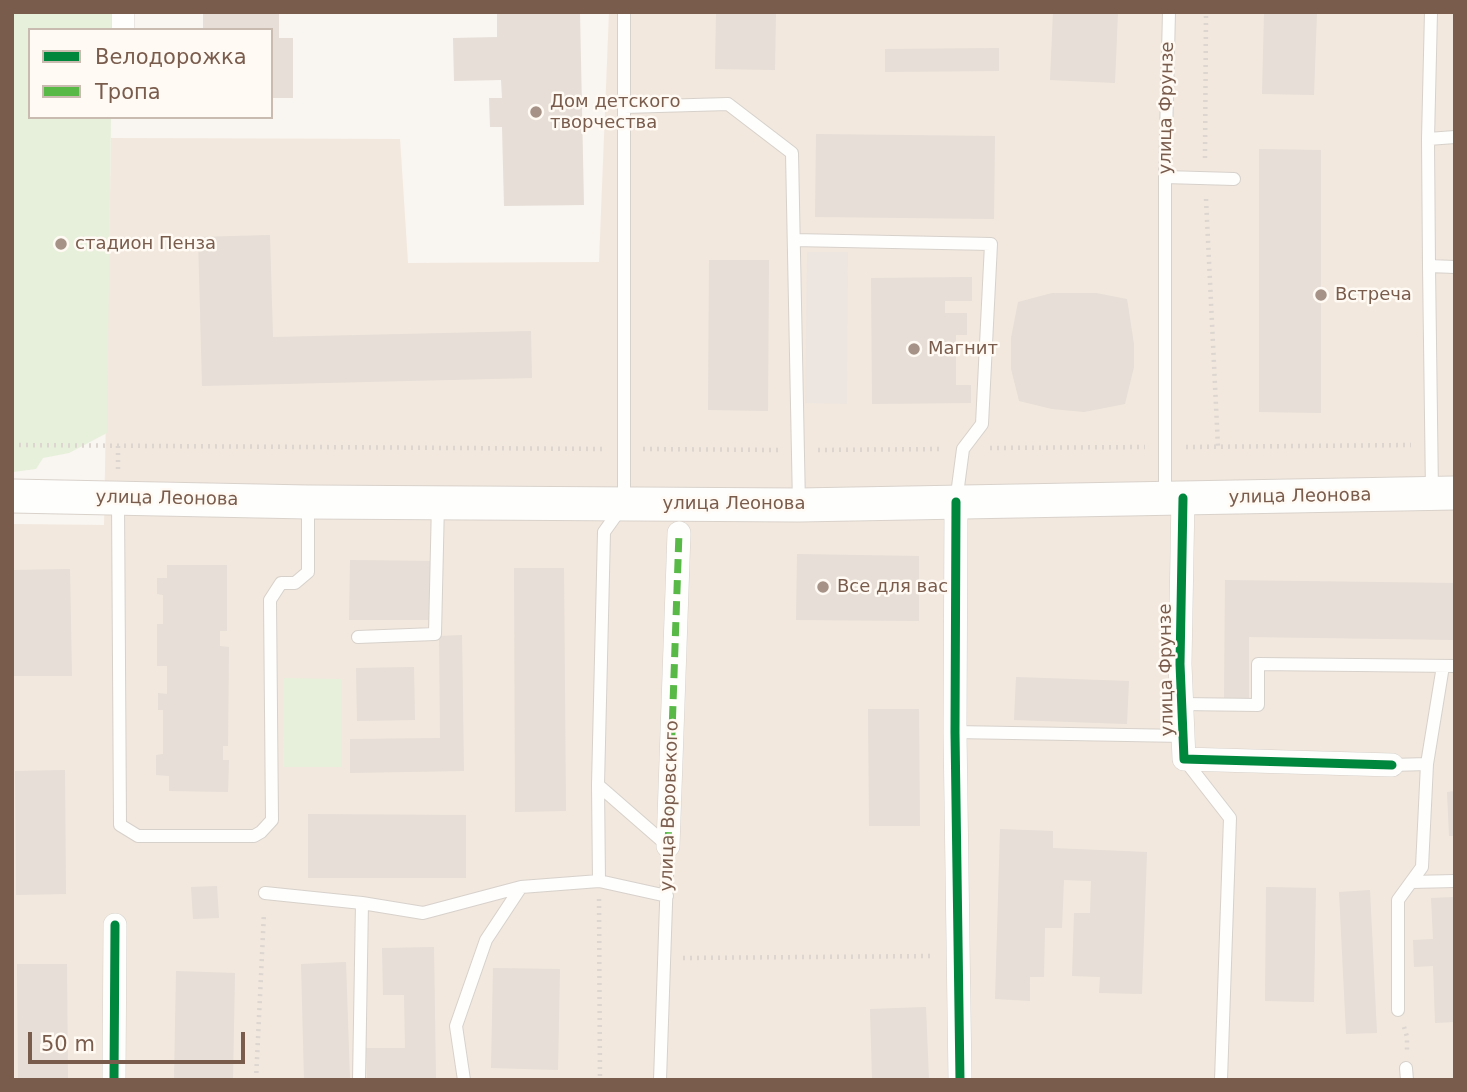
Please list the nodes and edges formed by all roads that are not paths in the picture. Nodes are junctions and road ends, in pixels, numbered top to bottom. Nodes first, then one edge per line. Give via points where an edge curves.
1 (624, 12) edge
2 (1169, 12) edge
3 (1431, 12) edge
4 (624, 107) junction
5 (1455, 137) edge
6 (1428, 139) junction
7 (1165, 177) junction
8 (1234, 179) dead end
9 (794, 240) junction
10 (1429, 266) junction
11 (1455, 267) edge
12 (1444, 494) edge
13 (12, 496) edge
14 (1174, 498) junction
15 (118, 499) junction
16 (308, 502) junction
17 (956, 502) junction
18 (438, 503) junction
19 (624, 504) junction
20 (799, 505) junction
21 (679, 533) dead end
22 (358, 636) dead end
23 (1449, 666) edge
24 (1182, 704) junction
25 (955, 732) junction
26 (1184, 736) junction
27 (1184, 759) junction
28 (1427, 764) junction
29 (1392, 765) joint
30 (598, 785) junction
31 (668, 846) junction
32 (599, 881) junction
33 (1455, 881) edge
34 (1411, 882) junction
35 (521, 887) junction
36 (265, 893) road end
37 (667, 896) junction
38 (362, 903) junction
39 (115, 925) dead end
40 (1398, 1010) road end
41 (114, 1080) edge
42 (359, 1080) edge
43 (464, 1080) edge
44 (660, 1080) edge
45 (960, 1080) edge
46 (1221, 1080) edge

1 - 4 lane
2 - 7 lane, улица Фрунзе
3 - 6 lane
4 - 9 lane via 728,104 792,153
4 - 19 lane
5 - 6 lane
6 - 10 lane
7 - 8 lane
7 - 14 lane, улица Фрунзе via 1165,447
9 - 17 lane via 991,244 982,424 963,449
9 - 20 lane
10 - 11 lane
10 - 12 lane via 1432,444
12 - 14 main road, улица Леонова
13 - 15 main road, улица Леонова
14 - 17 main road, улица Леонова
14 - 24 street, улица Фрунзе
15 - 16 main road, улица Леонова
15 - 16 lane via 120,825 138,836 254,836 272,820 270,600 281,583 295,583 308,572
16 - 18 main road, улица Леонова
17 - 20 main road, улица Леонова
17 - 25 street
18 - 19 main road, улица Леонова
18 - 22 lane via 435,634
19 - 20 main road, улица Леонова
19 - 30 lane via 604,532
21 - 31 street, улица Воровского
23 - 24 lane via 1258,664 1258,705
23 - 28 lane
24 - 26 street, улица Фрунзе
25 - 26 lane
25 - 45 street
26 - 27 street, улица Фрунзе
27 - 29 street, улица Фрунзе
27 - 46 lane via 1230,818
28 - 29 lane
28 - 34 lane via 1422,867
30 - 31 lane
30 - 32 lane
31 - 37 lane, улица Воровского
32 - 35 lane
32 - 37 lane
33 - 34 lane
34 - 40 lane via 1398,900
35 - 38 lane via 423,913
35 - 43 lane via 486,940 456,1026
36 - 38 lane
37 - 44 lane, улица Воровского
38 - 42 lane
39 - 41 street

